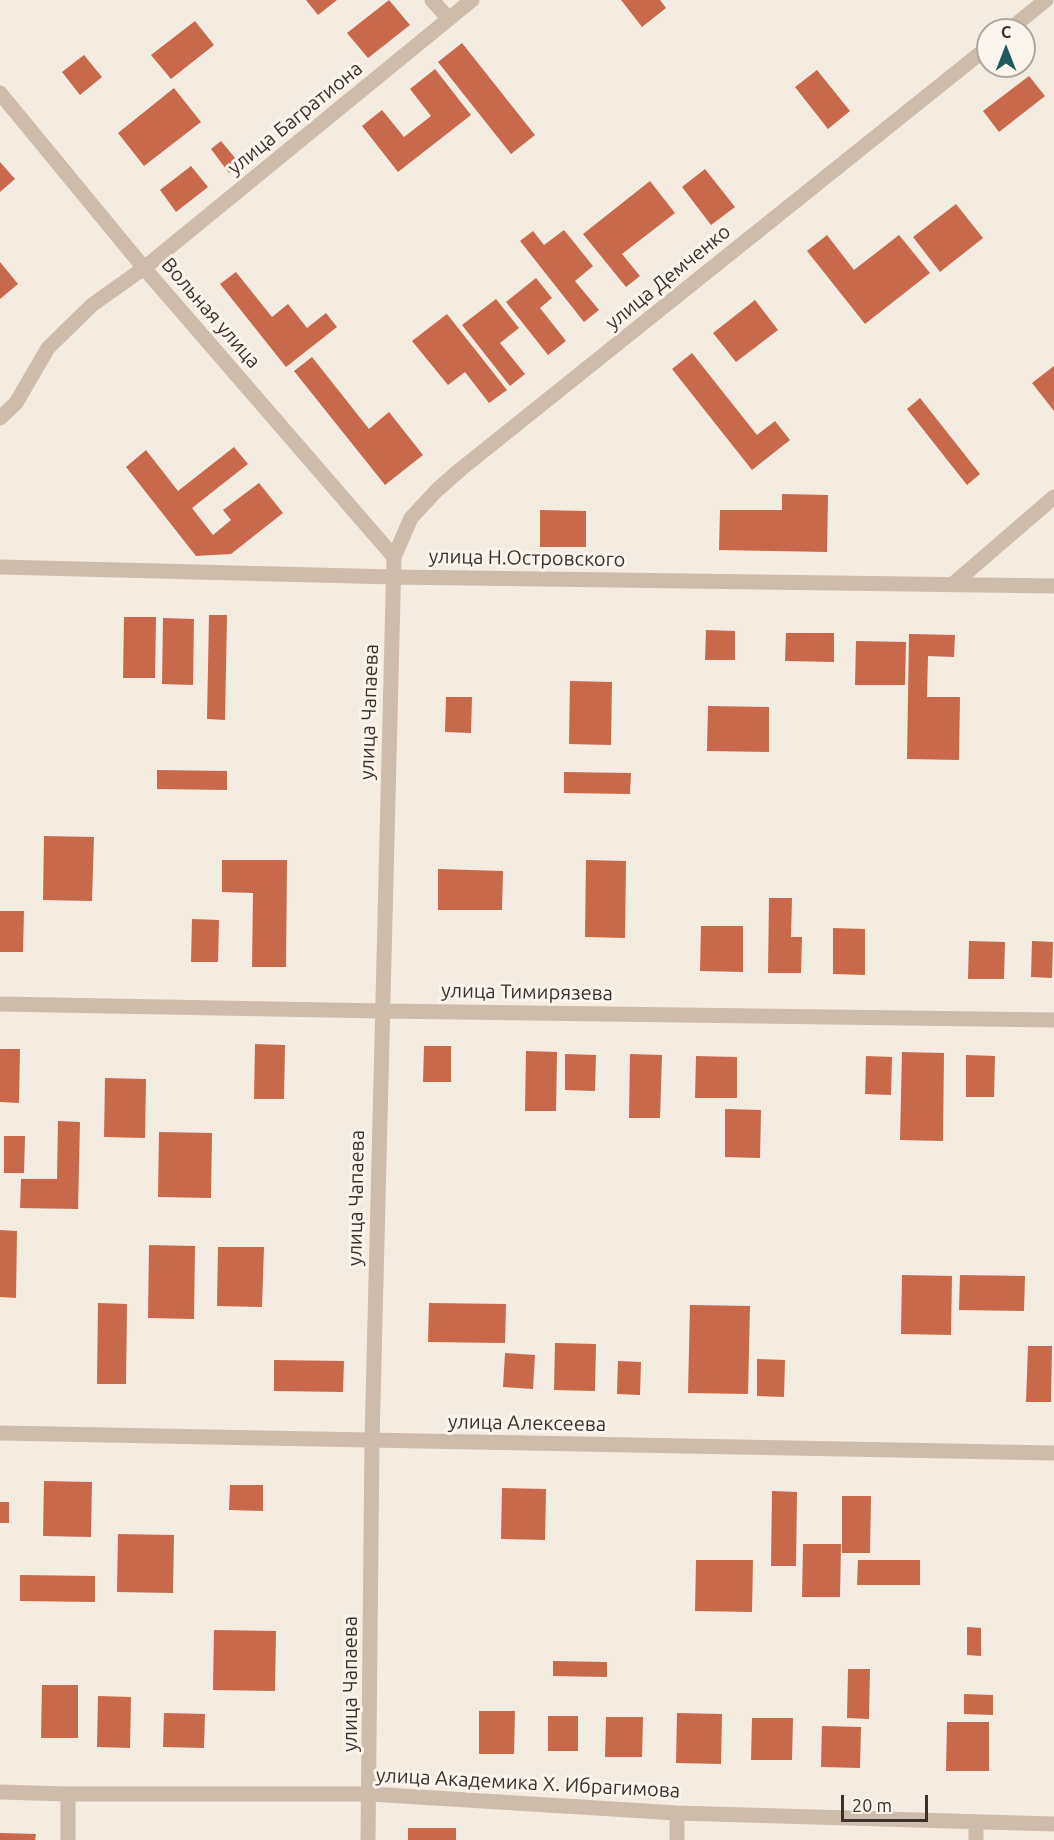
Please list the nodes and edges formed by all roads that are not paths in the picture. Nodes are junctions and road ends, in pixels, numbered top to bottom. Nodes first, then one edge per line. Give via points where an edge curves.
1 (432, 0) edge
2 (472, 0) edge
3 (1046, 0) edge
4 (1024, 18) edge
5 (449, 19) junction
6 (976, 57) edge
7 (0, 93) edge
8 (144, 268) junction
9 (0, 418) edge
10 (1054, 497) edge
11 (394, 557) junction
12 (0, 567) edge
13 (394, 577) junction
14 (952, 585) junction
15 (1054, 586) edge
16 (0, 1004) edge
17 (382, 1011) junction
18 (1054, 1020) edge
19 (0, 1433) edge
20 (372, 1441) junction
21 (1054, 1453) edge
22 (0, 1791) edge
23 (68, 1794) junction
24 (370, 1794) junction
25 (677, 1813) junction
26 (976, 1822) junction
27 (1054, 1824) edge
28 (68, 1840) edge
29 (368, 1840) edge
30 (677, 1840) edge
31 (976, 1840) edge

1 - 5 street
2 - 5 street, улица Багратиона
3 - 4 street
5 - 8 street, улица Багратиона
6 - 11 street, улица Демченко via 461,469 411,518
7 - 8 street, Вольная улица
8 - 9 street, улица Багратиона via 92,305 48,348 16,403
8 - 11 street, Вольная улица
10 - 14 street
11 - 13 street, улица Чапаева
12 - 13 street, улица Н.Островского
13 - 14 street, улица Н.Островского
13 - 17 street, улица Чапаева
14 - 15 street, улица Н.Островского
16 - 17 street, улица Тимирязева
17 - 18 street, улица Тимирязева
17 - 20 street, улица Чапаева
19 - 20 street, улица Алексеева
20 - 21 street, улица Алексеева
20 - 24 street, улица Чапаева
22 - 23 street, улица Академика Х. Ибрагимова
23 - 24 street, улица Академика Х. Ибрагимова
23 - 28 street
24 - 25 street, улица Академика Х. Ибрагимова
24 - 29 street, улица Чапаева
25 - 26 street, улица Академика Х. Ибрагимова
25 - 30 street
26 - 27 street, улица Академика Х. Ибрагимова
26 - 31 street

